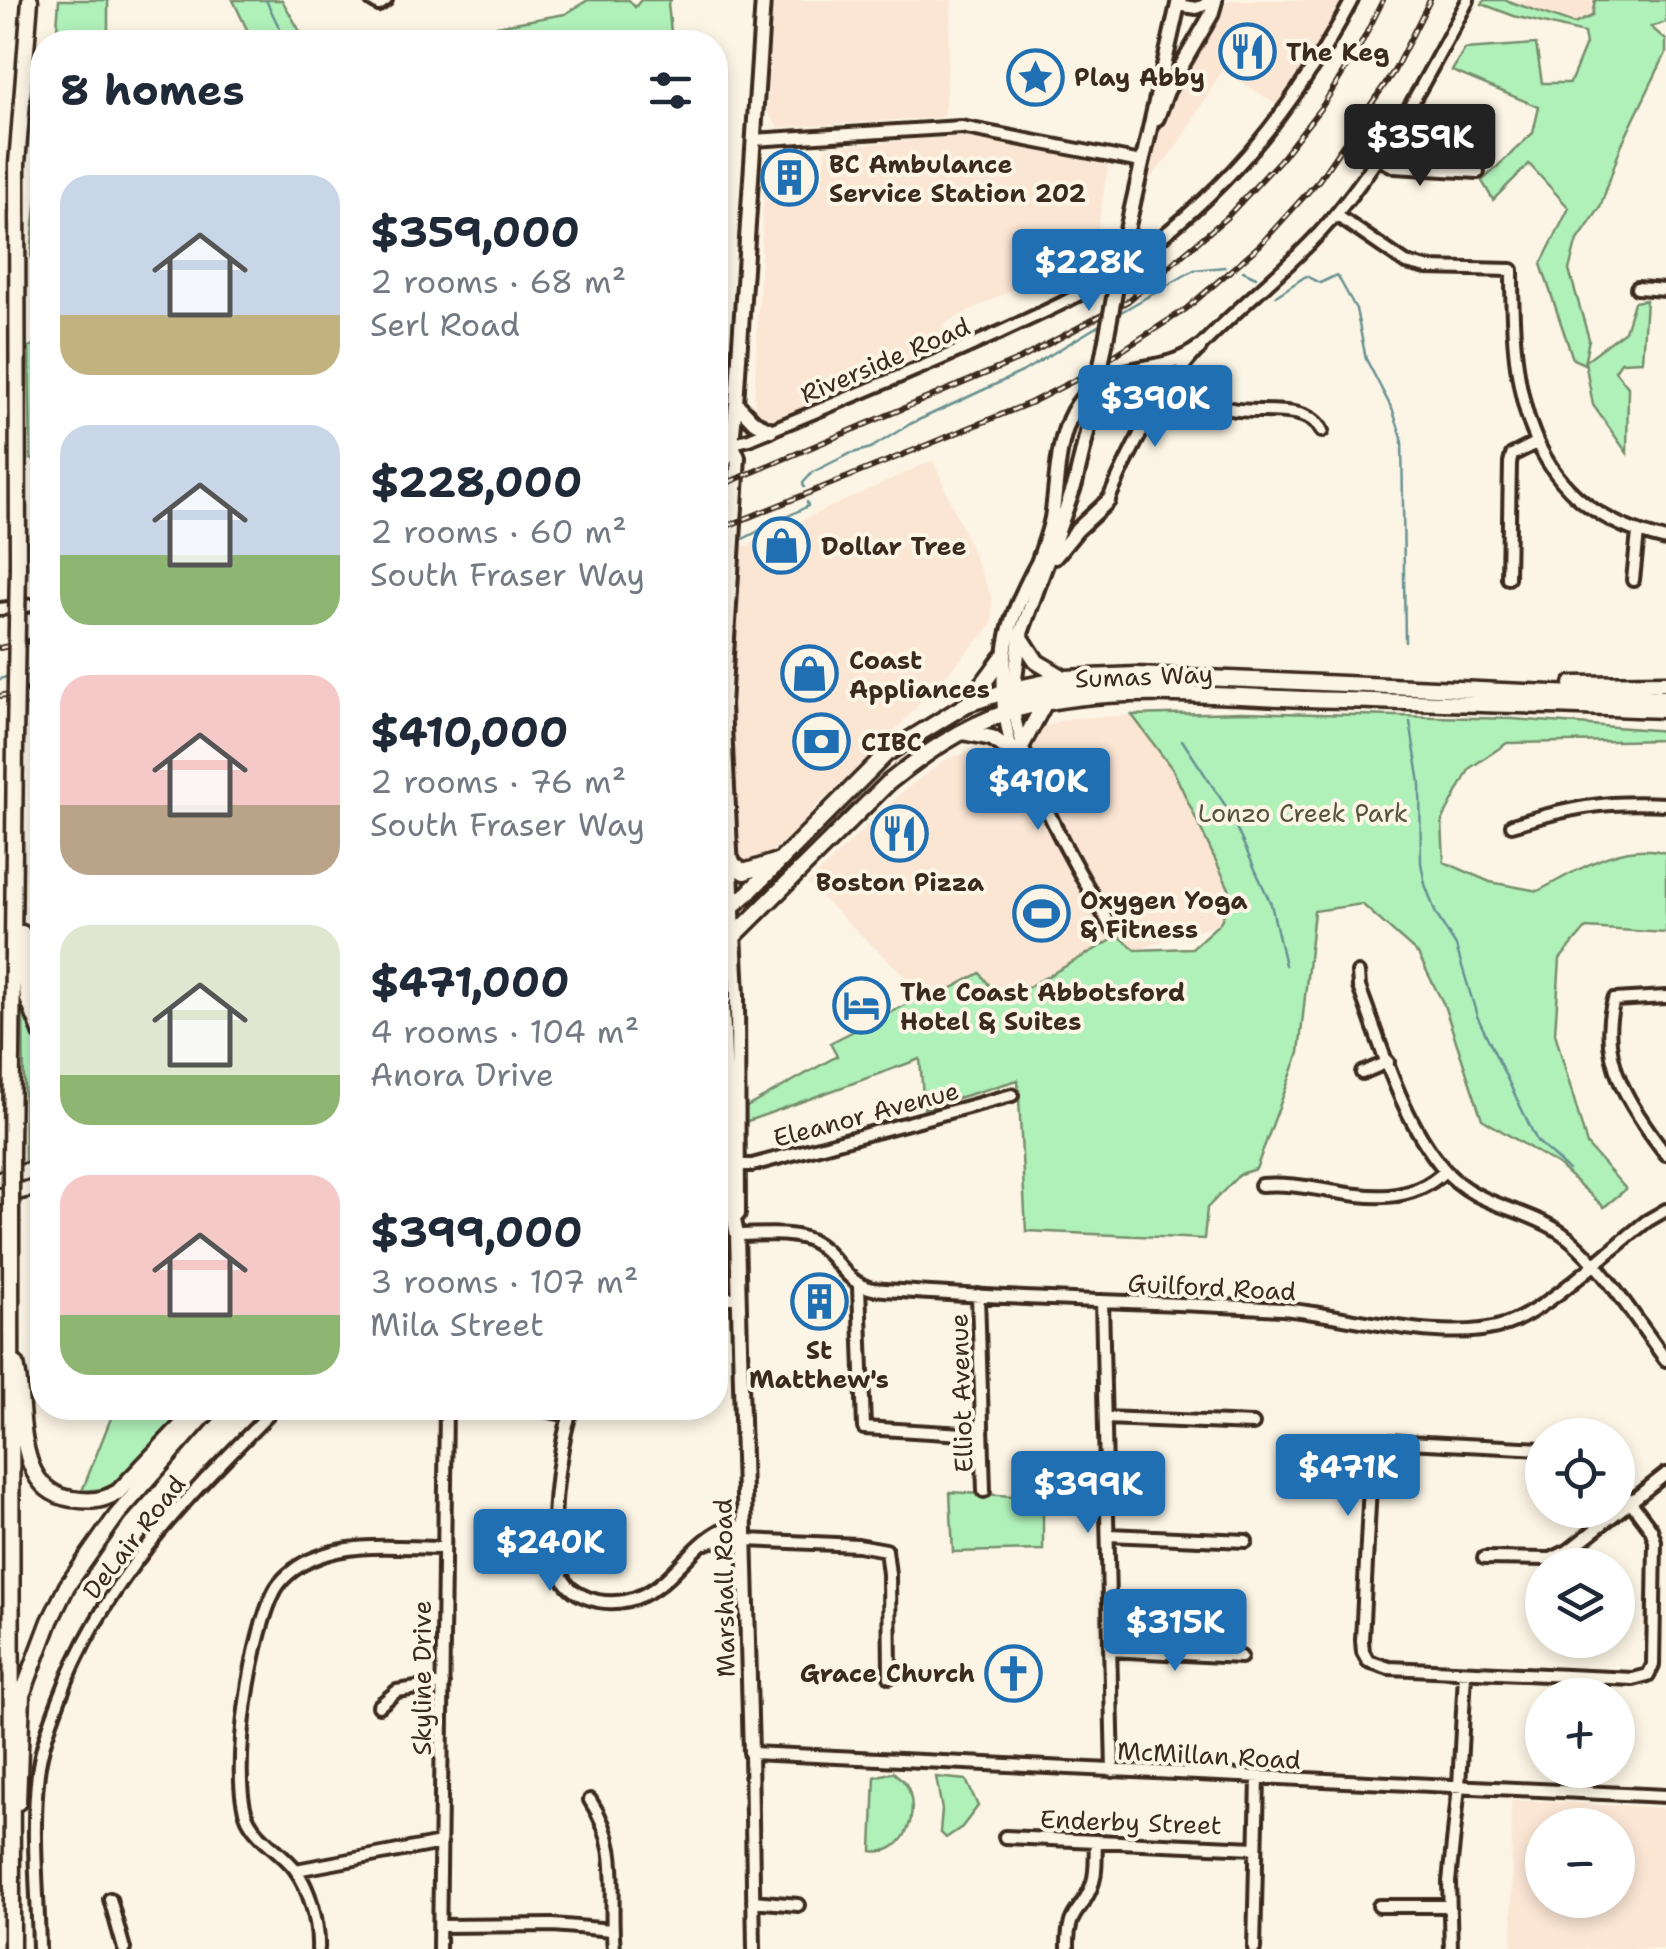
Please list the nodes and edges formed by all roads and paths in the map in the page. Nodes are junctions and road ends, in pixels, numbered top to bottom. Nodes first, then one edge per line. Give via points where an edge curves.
1 (30, 0) edge
2 (371, 0) edge
3 (386, 0) edge
4 (763, 0) edge
5 (1213, 0) edge
6 (1352, 0) edge
7 (1468, 0) edge
8 (1178, 2) edge
9 (753, 140) junction
10 (1377, 158) junction
11 (1141, 162) junction
12 (1478, 172) dead end
13 (1336, 214) junction
14 (1637, 288) dead end
15 (1666, 290) edge
16 (1198, 348) junction
17 (1150, 369) junction
18 (1171, 383) junction
19 (736, 403) junction
20 (771, 430) junction
21 (1322, 432) dead end
22 (732, 443) junction
23 (1536, 443) junction
24 (728, 444) edge
25 (728, 453) edge
26 (1108, 502) joint
27 (728, 534) edge
28 (1638, 534) junction
29 (1666, 540) edge
30 (1043, 565) junction
31 (1508, 578) dead end
32 (1633, 580) dead end
33 (30, 605) edge
34 (0, 609) edge
35 (1020, 636) junction
36 (1002, 658) junction
37 (1065, 678) junction
38 (1251, 678) junction
39 (1666, 682) edge
40 (1354, 683) junction
41 (1666, 698) edge
42 (1009, 702) junction
43 (968, 704) junction
44 (1044, 704) junction
45 (1520, 704) junction
46 (1666, 710) edge
47 (1666, 718) edge
48 (961, 732) junction
49 (15, 747) junction
50 (1016, 749) junction
51 (1666, 804) edge
52 (1512, 825) dead end
53 (728, 854) joint
54 (781, 860) junction
55 (732, 906) junction
56 (728, 909) edge
57 (1112, 928) dead end
58 (734, 938) junction
59 (728, 943) edge
60 (1358, 974) dead end
61 (1666, 998) edge
62 (30, 1004) edge
63 (1388, 1062) junction
64 (1362, 1073) dead end
65 (728, 1075) edge
66 (1012, 1095) dead end
67 (1666, 1154) edge
68 (734, 1165) junction
69 (30, 1171) edge
70 (1445, 1171) junction
71 (0, 1178) edge
72 (1261, 1186) dead end
73 (30, 1189) edge
74 (0, 1196) edge
75 (1666, 1210) edge
76 (736, 1231) junction
77 (1593, 1264) junction
78 (859, 1286) junction
79 (978, 1294) junction
80 (728, 1298) edge
81 (738, 1298) junction
82 (1102, 1300) junction
83 (10, 1339) junction
84 (1666, 1360) edge
85 (1105, 1418) junction
86 (187, 1420) edge
87 (201, 1420) edge
88 (262, 1420) edge
89 (446, 1420) edge
90 (569, 1420) edge
91 (1253, 1424) dead end
92 (980, 1434) junction
93 (1525, 1448) edge
94 (1666, 1474) edge
95 (984, 1491) dead end
96 (1635, 1497) edge
97 (1635, 1508) edge
98 (1597, 1528) edge
99 (1108, 1535) junction
100 (746, 1536) junction
101 (1246, 1541) dead end
102 (442, 1548) junction
103 (1484, 1558) dead end
104 (1110, 1650) junction
105 (1241, 1658) dead end
106 (1466, 1673) junction
107 (890, 1678) dead end
108 (442, 1684) junction
109 (379, 1706) dead end
110 (751, 1753) junction
111 (1114, 1771) junction
112 (1258, 1778) junction
113 (1460, 1786) junction
114 (1666, 1796) edge
115 (590, 1800) dead end
116 (1005, 1837) dead end
117 (1096, 1841) junction
118 (441, 1843) junction
119 (1256, 1848) junction
120 (296, 1870) junction
121 (11, 1872) junction
122 (110, 1899) dead end
123 (752, 1901) junction
124 (798, 1905) dead end
125 (1379, 1906) dead end
126 (1449, 1906) junction
127 (440, 1926) junction
128 (612, 1930) junction
129 (12, 1949) edge
130 (39, 1949) edge
131 (124, 1949) edge
132 (318, 1949) edge
133 (439, 1949) edge
134 (614, 1949) edge
135 (754, 1949) edge
136 (1068, 1949) edge
137 (1254, 1949) edge
138 (1450, 1949) edge

1 - 49 highway, bridge via 17,164
2 - 3 street
4 - 9 main road, Marshall Road
5 - 8 street via 1197,8
5 - 11 main road via 1167,91
6 - 20 street, Riverside Road via 1294,100 1246,158 1136,256 1029,318
7 - 10 street
8 - 11 main road
9 - 11 street via 961,127
9 - 19 main road, Marshall Road
10 - 12 street via 1395,167
10 - 13 street
11 - 30 main road, bridge via 1075,484
13 - 16 street
13 - 23 street via 1406,263 1512,270 1513,353
14 - 15 street
16 - 17 main road
16 - 18 street
17 - 18 main road
17 - 30 main road via 1108,378 1071,412
18 - 21 street via 1228,409 1309,418
18 - 26 street
19 - 20 main road
19 - 22 main road, Marshall Road
20 - 22 street, Riverside Road
22 - 24 street, Riverside Road
22 - 25 main road, Marshall Road
22 - 27 main road, Marshall Road via 738,457
23 - 28 street via 1548,466 1594,512
23 - 31 street via 1512,455 1510,463
26 - 30 main road
28 - 29 street
28 - 32 street
30 - 35 main road
30 - 36 main road via 1014,611
33 - 34 street
35 - 37 highway via 1038,662
35 - 42 main road
36 - 42 main road
36 - 43 highway
37 - 38 highway, Sumas Way
37 - 42 highway, Sumas Way
38 - 40 highway, Sumas Way
38 - 42 highway via 1077,689
39 - 40 highway
40 - 41 highway, Sumas Way
42 - 43 highway, Sumas Way
42 - 44 highway, Sumas Way
42 - 48 highway, Sumas Way
42 - 50 street
43 - 54 highway, Sumas Way via 886,754
44 - 45 highway, Sumas Way via 1217,696
44 - 50 highway
45 - 46 highway, Sumas Way
45 - 47 highway
48 - 50 highway
48 - 58 highway, Sumas Way via 888,783
49 - 62 highway
49 - 83 highway, bridge
50 - 57 street
51 - 52 street via 1573,806
53 - 54 highway via 744,872
53 - 55 main road, Marshall Road
54 - 55 highway, Sumas Way
55 - 56 highway, Sumas Way
55 - 58 main road, Marshall Road
58 - 59 highway, Sumas Way
58 - 68 main road, Marshall Road
60 - 63 street
61 - 67 street via 1614,1000 1610,1043 1625,1096
63 - 64 street
63 - 70 street via 1418,1131
65 - 68 main road, Marshall Road
66 - 68 street, Eleanor Avenue
68 - 76 main road, Marshall Road
69 - 71 highway
70 - 72 street via 1394,1198
70 - 77 street via 1490,1203 1555,1228
73 - 74 highway
75 - 77 street, Guilford Road
76 - 78 street via 812,1241
76 - 81 main road, Marshall Road
77 - 82 street, Guilford Road via 1523,1316 1472,1330
77 - 84 street
78 - 79 street, Guilford Road
78 - 92 street via 864,1428
79 - 82 street, Guilford Road
79 - 92 street, Elliot Avenue
80 - 81 street
81 - 100 main road, Marshall Road
82 - 85 street
83 - 86 highway via 24,1444 50,1492 104,1500
83 - 121 highway
85 - 91 street
85 - 99 street
87 - 121 highway via 117,1515 50,1621 22,1695
88 - 130 street, DeLair Road via 141,1552 80,1649 38,1771
89 - 102 street, Skyline Drive
90 - 100 street via 555,1544 559,1568 576,1593 604,1602 636,1598 673,1574 700,1545
92 - 95 street, Elliot Avenue
93 - 106 street via 1388,1441 1373,1454 1362,1652 1377,1666
94 - 96 street
97 - 106 street via 1655,1542 1648,1674 1633,1680
98 - 103 street via 1551,1559
99 - 101 street
99 - 104 street
100 - 107 street via 886,1550
100 - 110 main road, Marshall Road
102 - 108 street, Skyline Drive
102 - 120 street via 340,1550 313,1558 278,1586 248,1688 240,1781 248,1818
104 - 105 street
104 - 111 street
106 - 113 street
108 - 109 street via 397,1691
108 - 118 street, Skyline Drive
110 - 111 street, McMillan Road
110 - 123 street, Marshall Road
111 - 112 street, McMillan Road
112 - 113 street, McMillan Road
112 - 119 street
113 - 114 street, McMillan Road
113 - 126 street
115 - 128 street via 609,1834
116 - 117 street, Enderby Street
117 - 119 street, Enderby Street
117 - 136 street via 1094,1876 1070,1918
118 - 120 street
118 - 127 street, Skyline Drive
119 - 137 street
120 - 132 street
121 - 129 highway
122 - 131 street
123 - 124 street
123 - 135 street, Marshall Road
125 - 126 street
126 - 138 street
127 - 128 street
127 - 133 street, Skyline Drive
128 - 134 street

